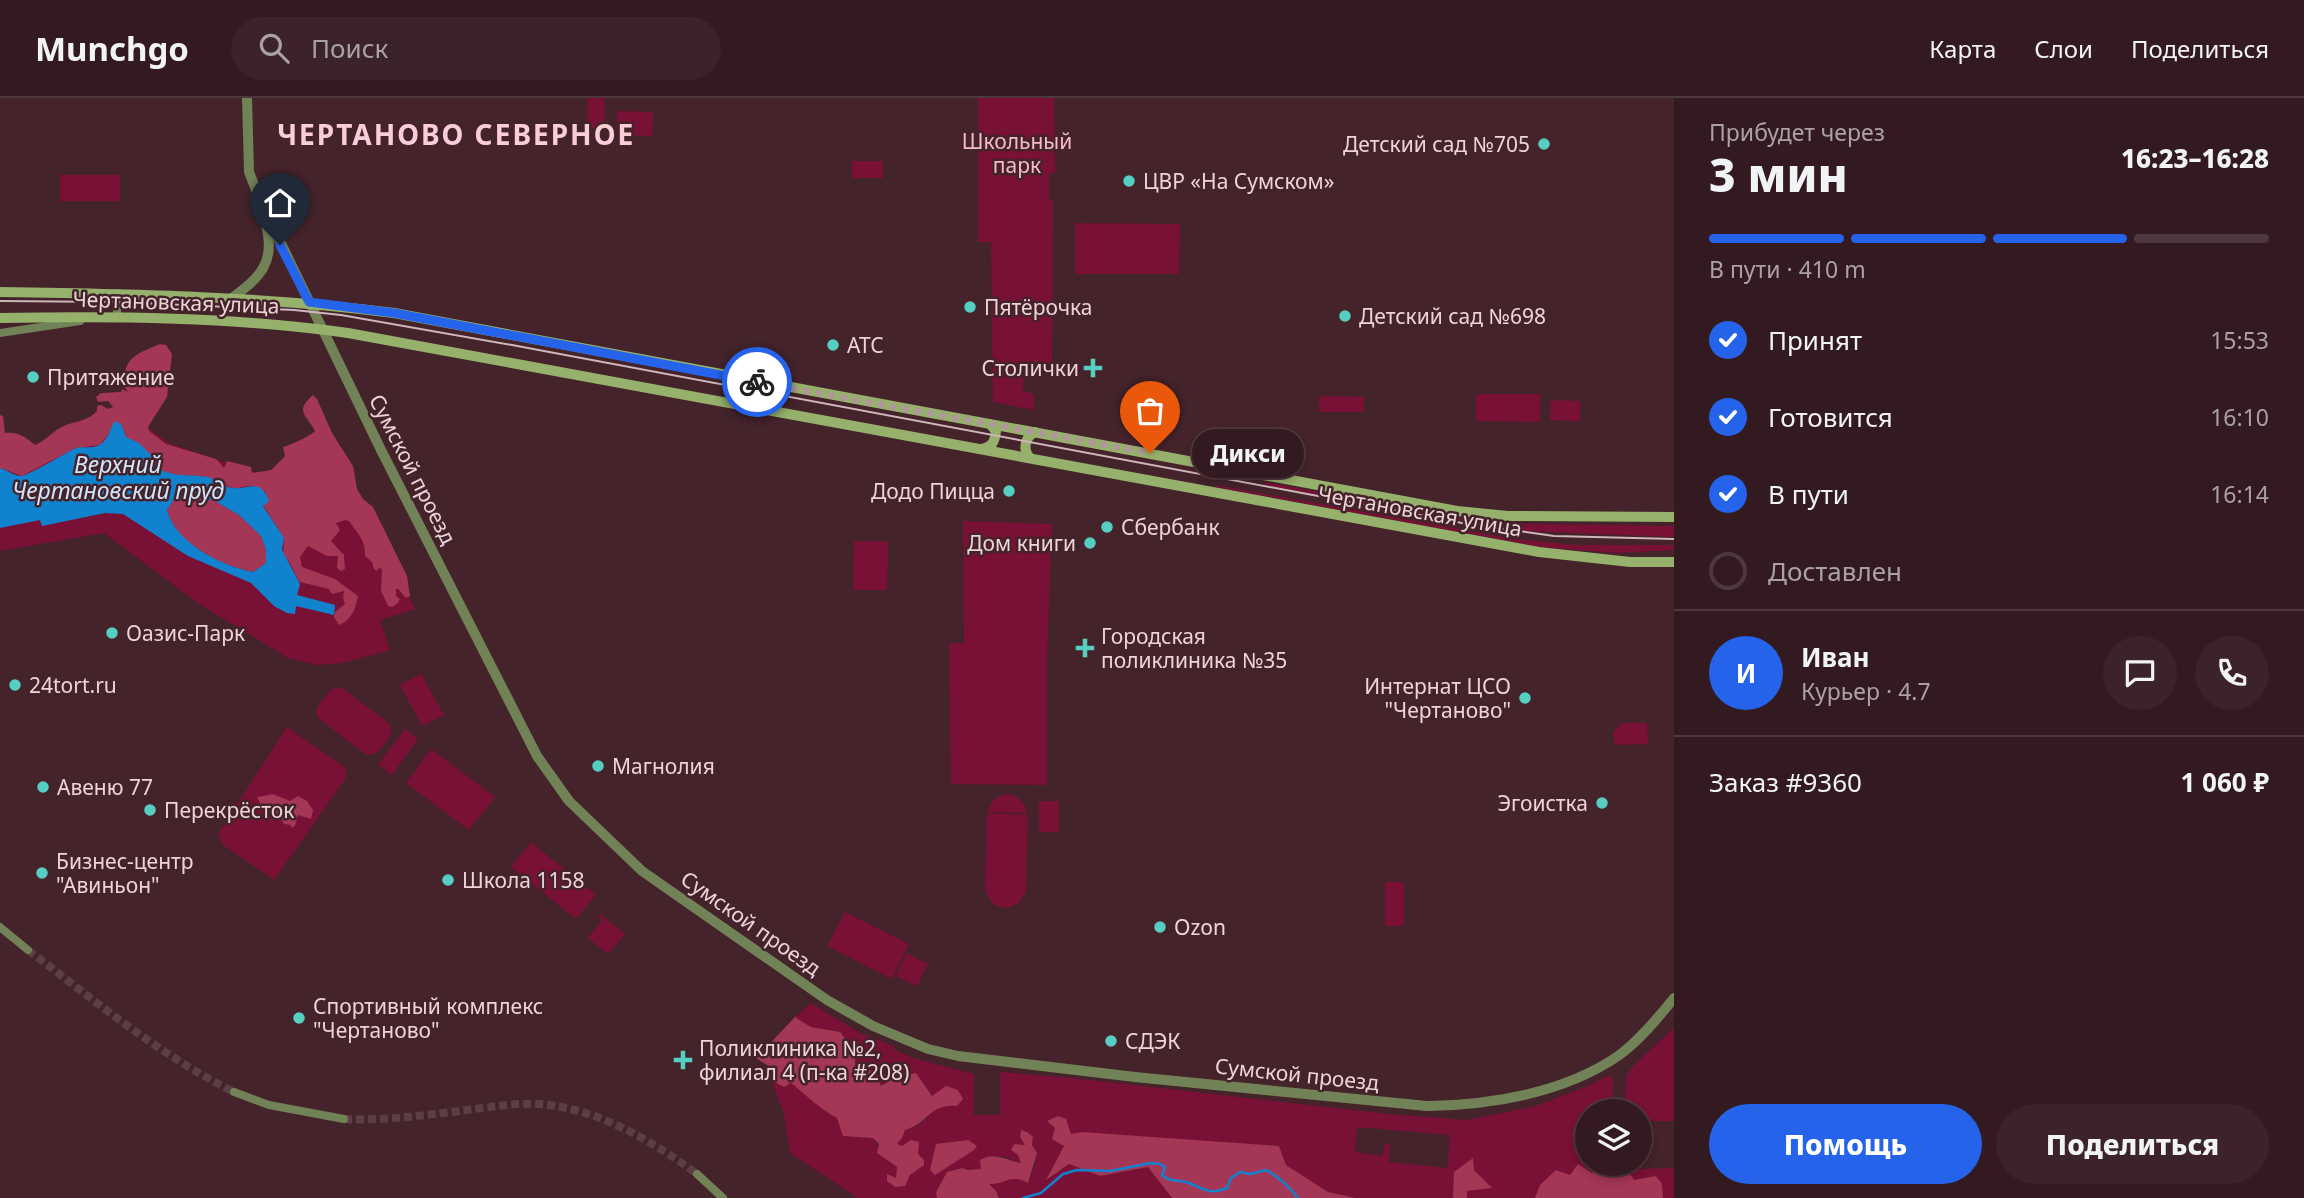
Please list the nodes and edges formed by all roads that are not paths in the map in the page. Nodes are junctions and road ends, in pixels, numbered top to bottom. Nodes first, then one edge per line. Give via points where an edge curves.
1 (247, 98) edge
2 (260, 200) junction
3 (0, 292) edge
4 (117, 293) junction
5 (232, 298) junction
6 (309, 302) junction
7 (111, 316) junction
8 (0, 318) edge
9 (322, 329) junction
10 (0, 333) edge
11 (990, 424) junction
12 (1035, 432) junction
13 (981, 449) junction
14 (1030, 458) junction
15 (1674, 517) edge
16 (1674, 562) edge
17 (0, 927) edge
18 (28, 950) tunnel mouth
19 (1674, 998) edge
20 (234, 1092) tunnel mouth
21 (344, 1119) tunnel mouth
22 (697, 1174) tunnel mouth
23 (723, 1198) edge

1 - 2 street, Сумской проезд via 248,172
2 - 5 street via 269,234 268,260 255,280
2 - 6 street, Сумской проезд
3 - 4 main road, Чертановская улица
4 - 5 main road, Чертановская улица
4 - 7 street
5 - 6 main road, Чертановская улица
6 - 9 street, Сумской проезд
6 - 11 main road, Чертановская улица via 394,313
7 - 8 main road, Чертановская улица
7 - 9 main road, Чертановская улица
7 - 10 street
9 - 13 main road, Чертановская улица
9 - 19 street, Сумской проезд via 533,749 569,801 642,871 827,1000 873,1026 958,1056 1405,1104 1452,1105 1533,1092 1576,1079 1620,1054
11 - 12 main road, Чертановская улица
11 - 13 main road via 996,431 995,441
12 - 14 main road via 1026,442
12 - 15 main road, Чертановская улица via 1457,511 1508,516
13 - 14 main road, Чертановская улица
14 - 16 main road, Чертановская улица via 1539,552
17 - 18 street
20 - 21 street via 269,1105
22 - 23 street

